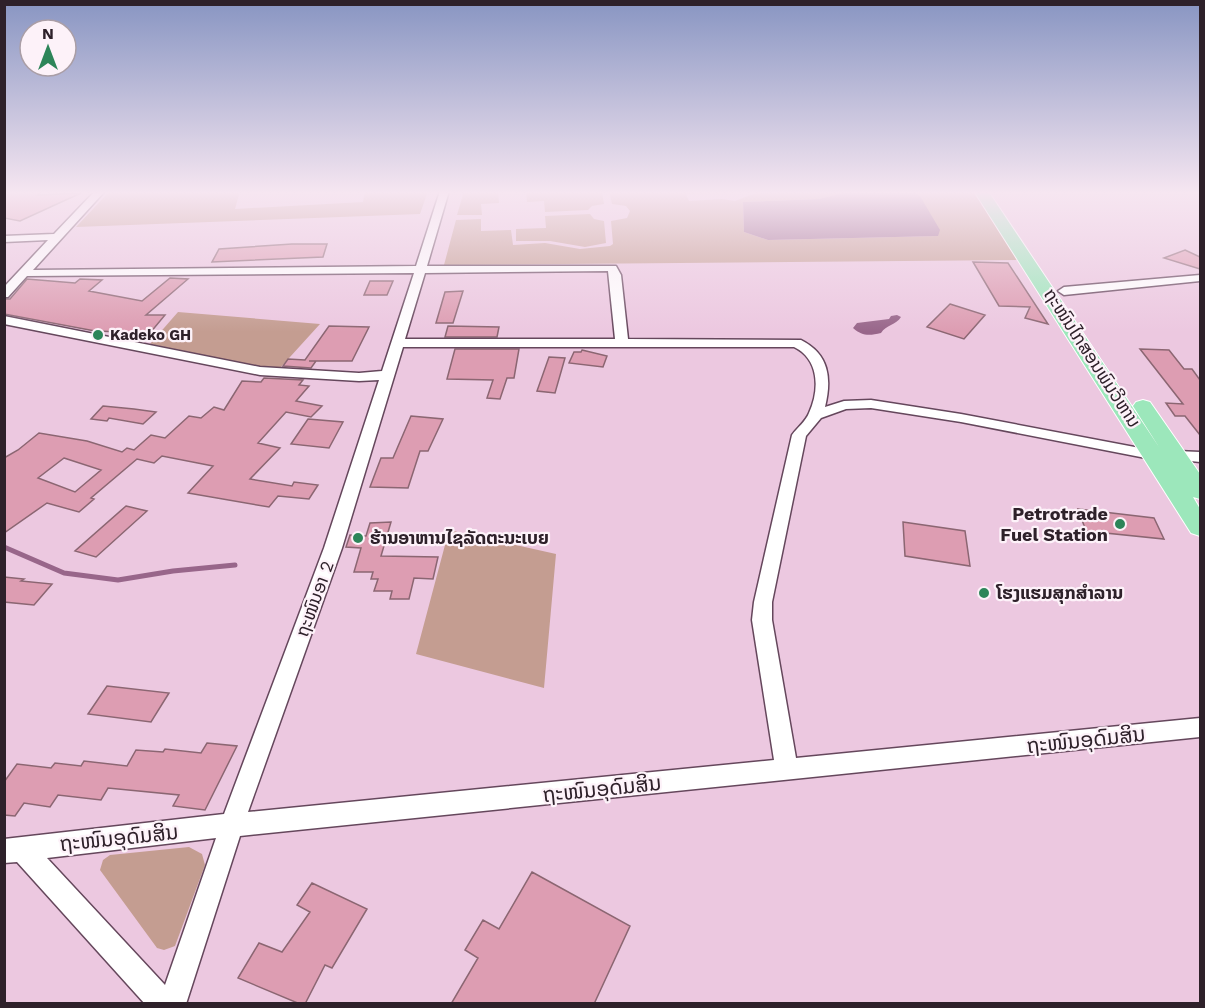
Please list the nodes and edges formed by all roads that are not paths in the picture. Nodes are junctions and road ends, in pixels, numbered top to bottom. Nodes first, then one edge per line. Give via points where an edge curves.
1 (29, 238) edge
2 (55, 238) edge
3 (430, 238) edge
4 (1013, 238) edge
5 (1027, 238) edge
6 (4, 239) edge
7 (420, 270) junction
8 (25, 273) junction
9 (1200, 278) edge
10 (10, 282) edge
11 (1064, 291) junction
12 (4, 294) edge
13 (4, 320) edge
14 (622, 342) junction
15 (396, 343) junction
16 (386, 375) junction
17 (816, 415) junction
18 (1156, 455) junction
19 (1177, 456) junction
20 (1200, 457) edge
21 (1200, 491) edge
22 (1200, 527) edge
23 (1200, 728) edge
24 (787, 771) junction
25 (232, 825) junction
26 (13, 850) edge
27 (164, 1004) edge
28 (172, 1004) edge

1 - 6 street
2 - 8 street
3 - 7 street, ຖະໜົນອາ 2
4 - 18 highway, ຖະໜົນໄກສອນພົມວິຫານ
5 - 11 highway, ຖະໜົນໄກສອນພົມວິຫານ
7 - 8 street
7 - 14 street via 612,268
7 - 15 street, ຖະໜົນອາ 2
8 - 10 street
9 - 11 street
10 - 12 street
11 - 19 highway, ຖະໜົນໄກສອນພົມວິຫານ
13 - 16 street via 260,371
14 - 15 street
14 - 17 street via 781,341 804,346 814,354 823,382
15 - 16 street, ຖະໜົນອາ 2
16 - 25 street, ຖະໜົນອາ 2 via 333,548
17 - 18 street via 844,405 871,404
17 - 24 street via 799,435 763,602 762,620
18 - 22 highway, ຖະໜົນໄກສອນພົມວິຫານ
19 - 20 street
19 - 21 highway, ຖະໜົນໄກສອນພົມວິຫານ
23 - 24 street, ຖະໜົນອຸດົມສິນ
24 - 25 street, ຖະໜົນອຸດົມສິນ
25 - 26 street, ຖະໜົນອຸດົມສິນ
25 - 28 street, ຖະໜົນອາ 2
26 - 27 street

